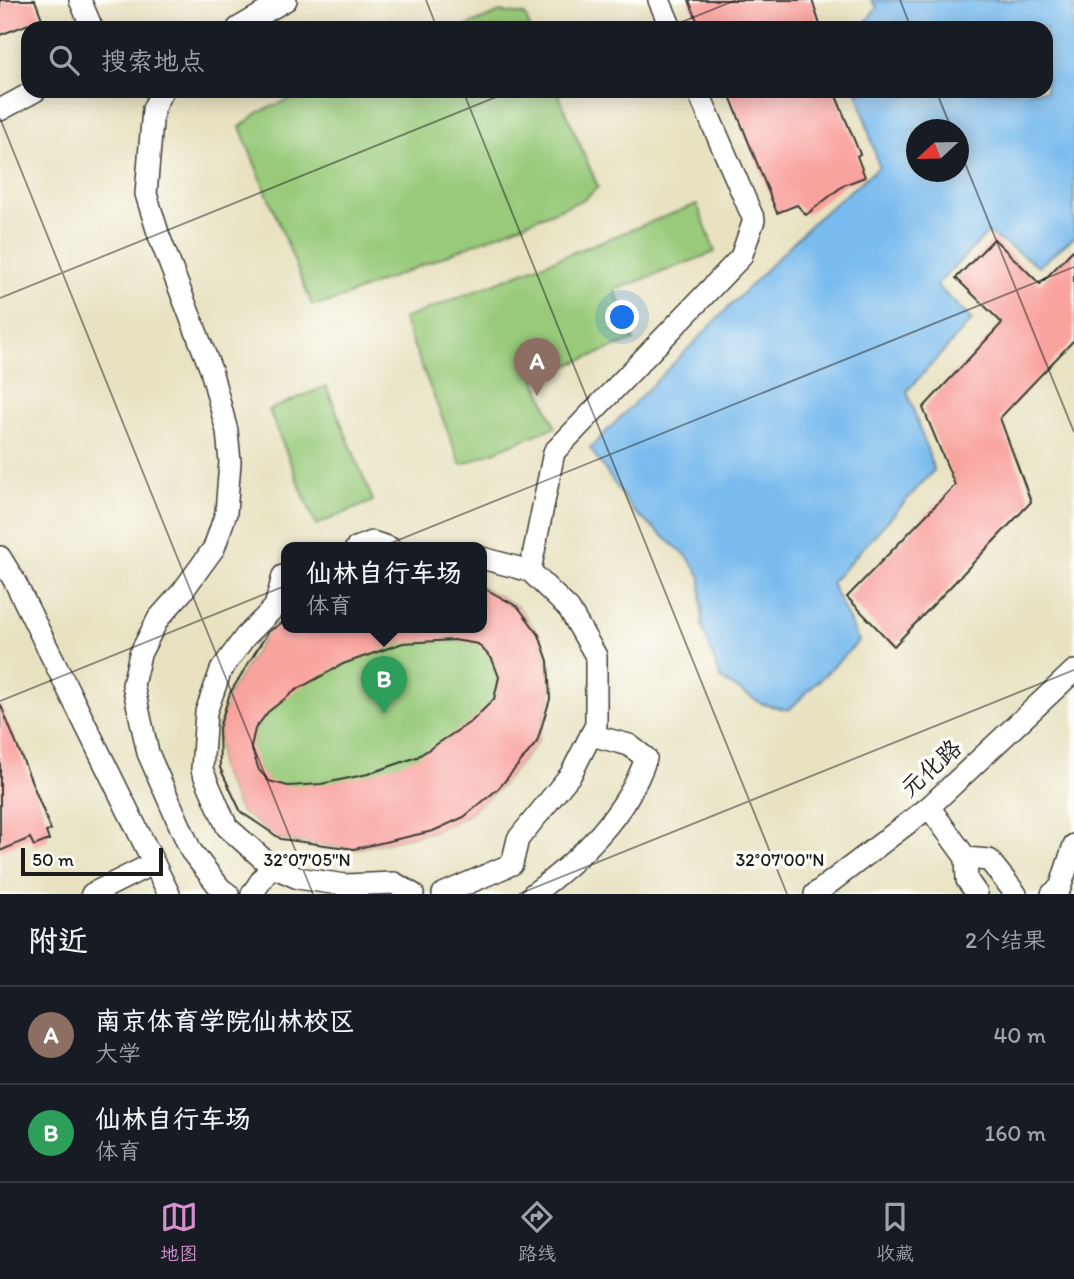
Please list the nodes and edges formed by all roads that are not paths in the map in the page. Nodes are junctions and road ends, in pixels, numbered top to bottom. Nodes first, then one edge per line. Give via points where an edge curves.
1 (80, 0) edge
2 (286, 0) edge
3 (659, 0) edge
4 (89, 21) edge
5 (251, 21) edge
6 (668, 21) edge
7 (21, 98) edge
8 (158, 98) edge
9 (701, 98) edge
10 (0, 110) edge
11 (0, 557) edge
12 (487, 559) edge
13 (530, 570) junction
14 (281, 584) edge
15 (1074, 671) edge
16 (591, 735) junction
17 (929, 807) junction
18 (1074, 845) edge
19 (966, 858) junction
20 (153, 863) junction
21 (271, 866) junction
22 (972, 887) edge
23 (92, 894) edge
24 (169, 894) edge
25 (228, 894) edge
26 (252, 894) edge
27 (414, 894) edge
28 (443, 894) edge
29 (533, 894) edge
30 (815, 894) edge
31 (1016, 894) edge
32 (1052, 894) edge

1 - 4 street
2 - 5 street
3 - 6 street
7 - 10 street
8 - 25 street via 153,109 146,194 211,370 230,462 226,513 214,548 158,619 140,654 133,685 148,753 191,851
9 - 13 street via 754,220 741,257 554,452
11 - 20 street
12 - 13 street
13 - 16 street via 569,609 596,656 596,725
14 - 21 street via 275,607 221,670 206,712 202,770 227,827
15 - 17 street, 元化路
16 - 28 street via 571,774 518,839 512,864
16 - 29 street via 629,745 646,758 638,782 604,831
17 - 19 street
17 - 30 street, 元化路
18 - 32 street via 1060,888
19 - 22 street
19 - 31 street via 989,860
20 - 23 street
20 - 24 street
21 - 26 street
21 - 27 street via 298,878 345,885 394,883

